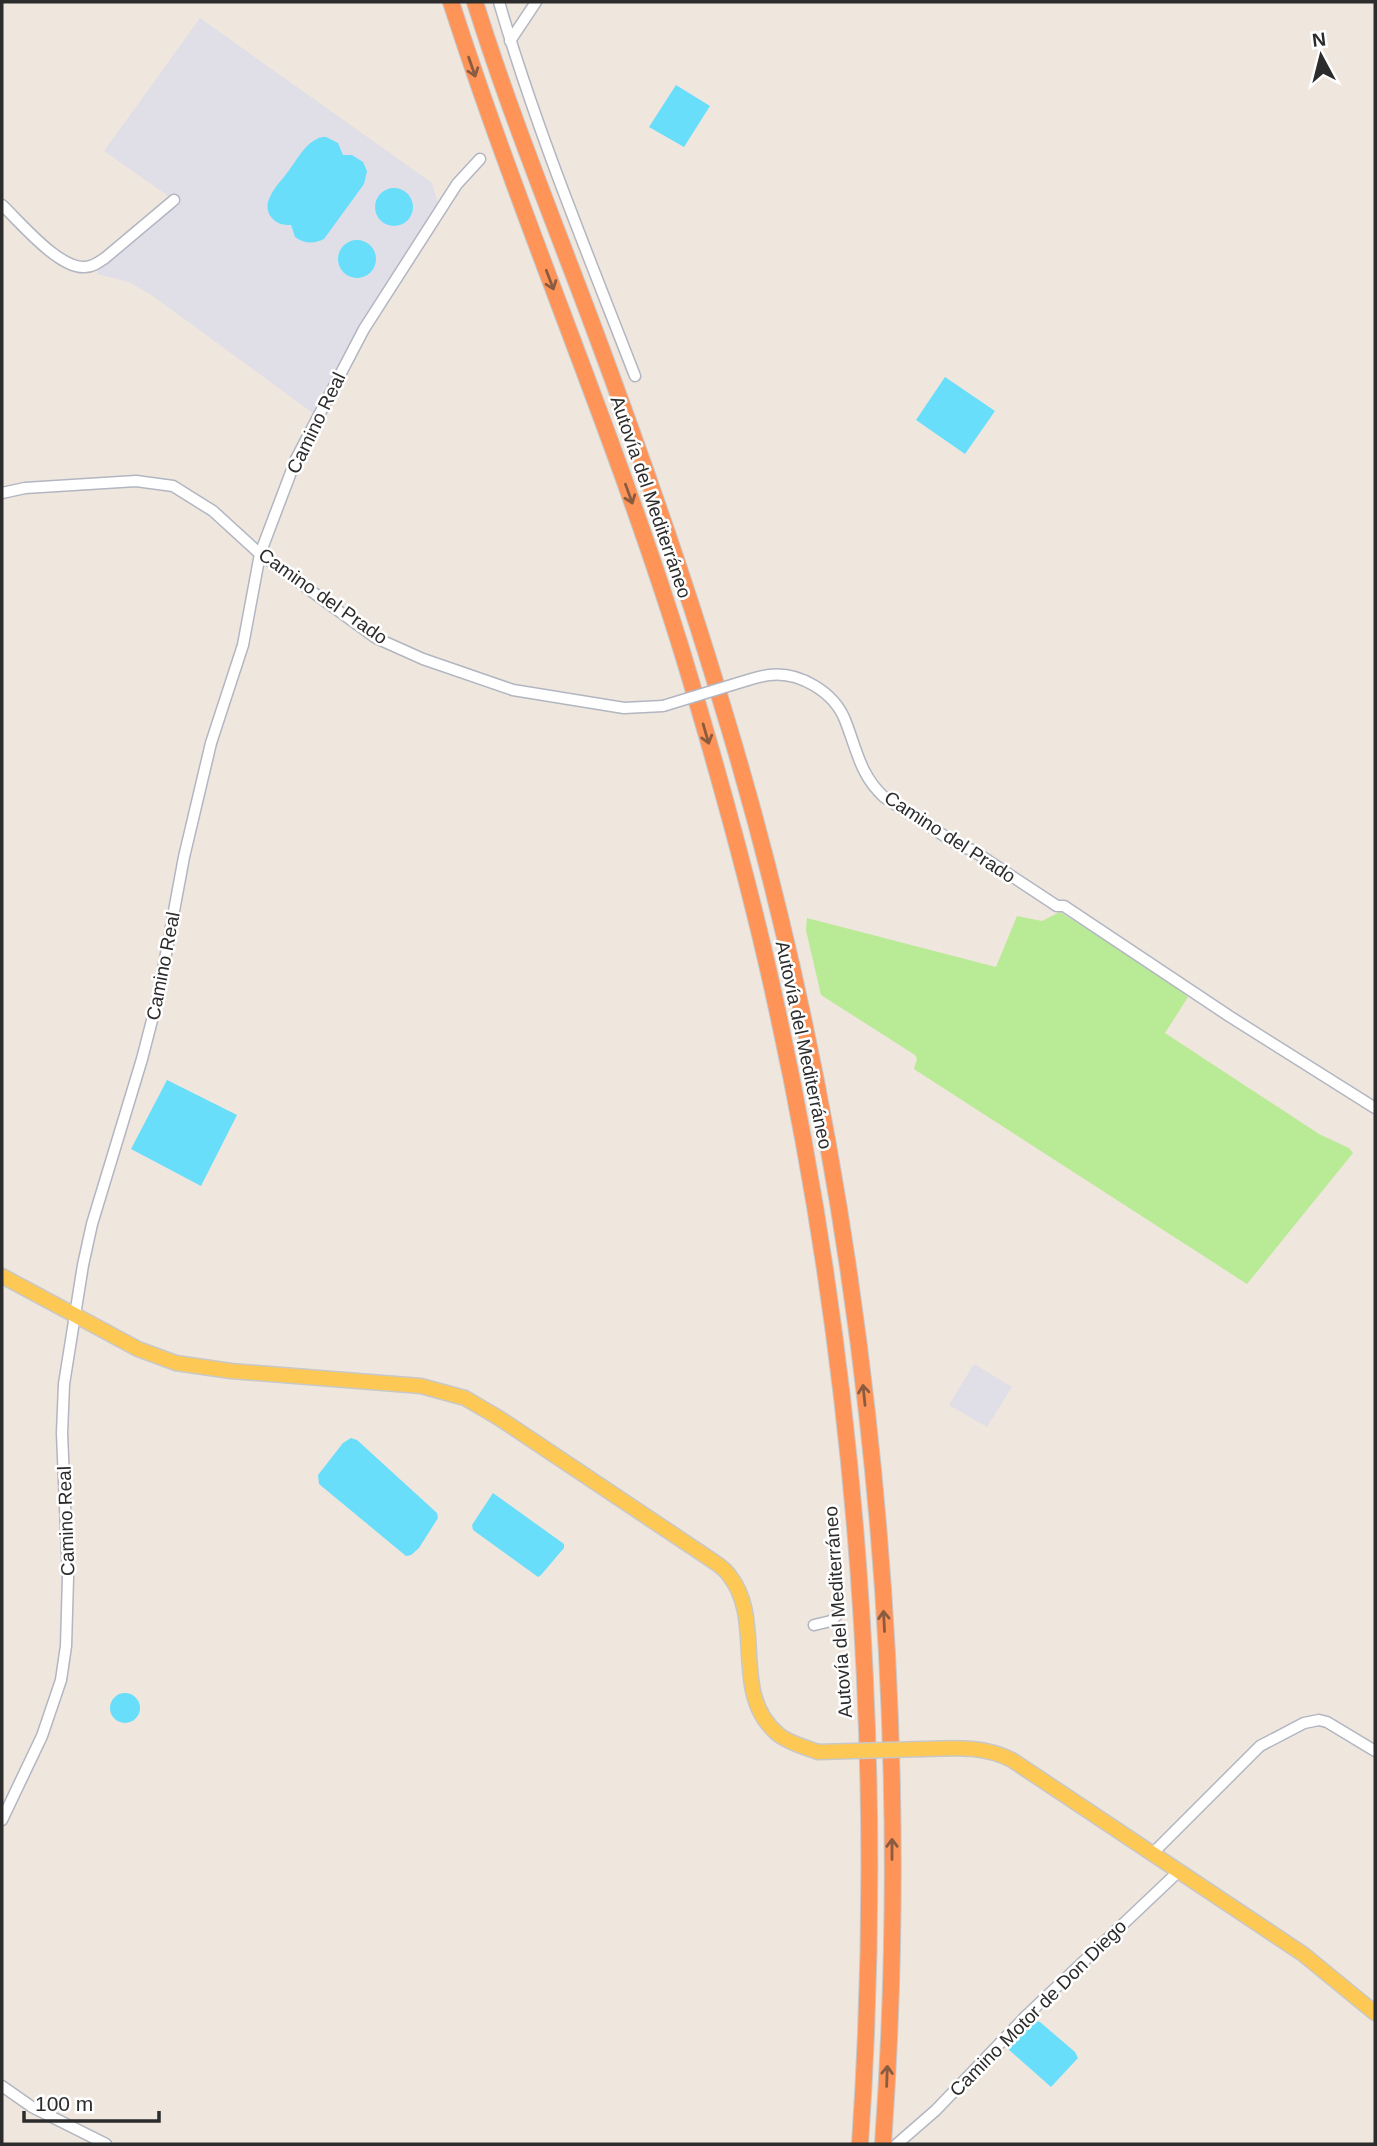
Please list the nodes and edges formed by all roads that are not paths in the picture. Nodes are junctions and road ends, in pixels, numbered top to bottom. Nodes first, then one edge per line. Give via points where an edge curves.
1 (451, 2) edge
2 (475, 2) edge
3 (499, 2) edge
4 (536, 2) edge
5 (510, 41) junction
6 (480, 159) dead end
7 (173, 200) dead end
8 (2, 205) edge
9 (635, 376) dead end
10 (2, 493) edge
11 (260, 554) junction
12 (1375, 1108) edge
13 (2, 1276) edge
14 (75, 1315) junction
15 (840, 1612) dead end
16 (814, 1625) dead end
17 (1375, 1751) edge
18 (2, 1821) edge
19 (1152, 1854) junction
20 (1178, 1872) junction
21 (1375, 2013) edge
22 (2, 2086) edge
23 (106, 2144) edge
24 (860, 2144) edge
25 (883, 2144) edge
26 (897, 2144) edge

1 -> 24 highway, Autovía del Mediterráneo via 683,655 776,1002 820,1237 856,1543 868,1775
25 -> 2 highway, Autovía del Mediterráneo via 892,1910 884,1610 848,1265 809,1048 743,773 692,608
3 - 5 street
4 - 5 street
5 - 9 street
6 - 11 street, Camino Real via 457,184 364,329 296,459
7 - 8 street via 105,258 83,268 58,258
10 - 11 street, Camino del Prado via 136,481 173,486 213,511
11 - 12 street, Camino del Prado, bridge via 376,638 513,690 624,708 663,706 771,675 806,681 821,690 844,717 863,772 884,797 1057,906 1064,906
11 - 14 street, Camino Real via 243,645 211,743 184,857 158,997 92,1224
13 - 14 main road
14 - 18 street, Camino Real via 62,1433 68,1578 61,1681 42,1736
14 - 19 main road, bridge via 138,1349 176,1363 421,1386 465,1398 729,1574 746,1611 756,1702 778,1734 818,1752 969,1747 1002,1755
15 - 16 street via 831,1621
17 - 19 street via 1327,1722 1304,1723 1261,1746
19 - 20 main road
20 - 21 main road via 1303,1954
20 - 26 street, Camino Motor de Don Diego
22 - 23 street via 32,2107

